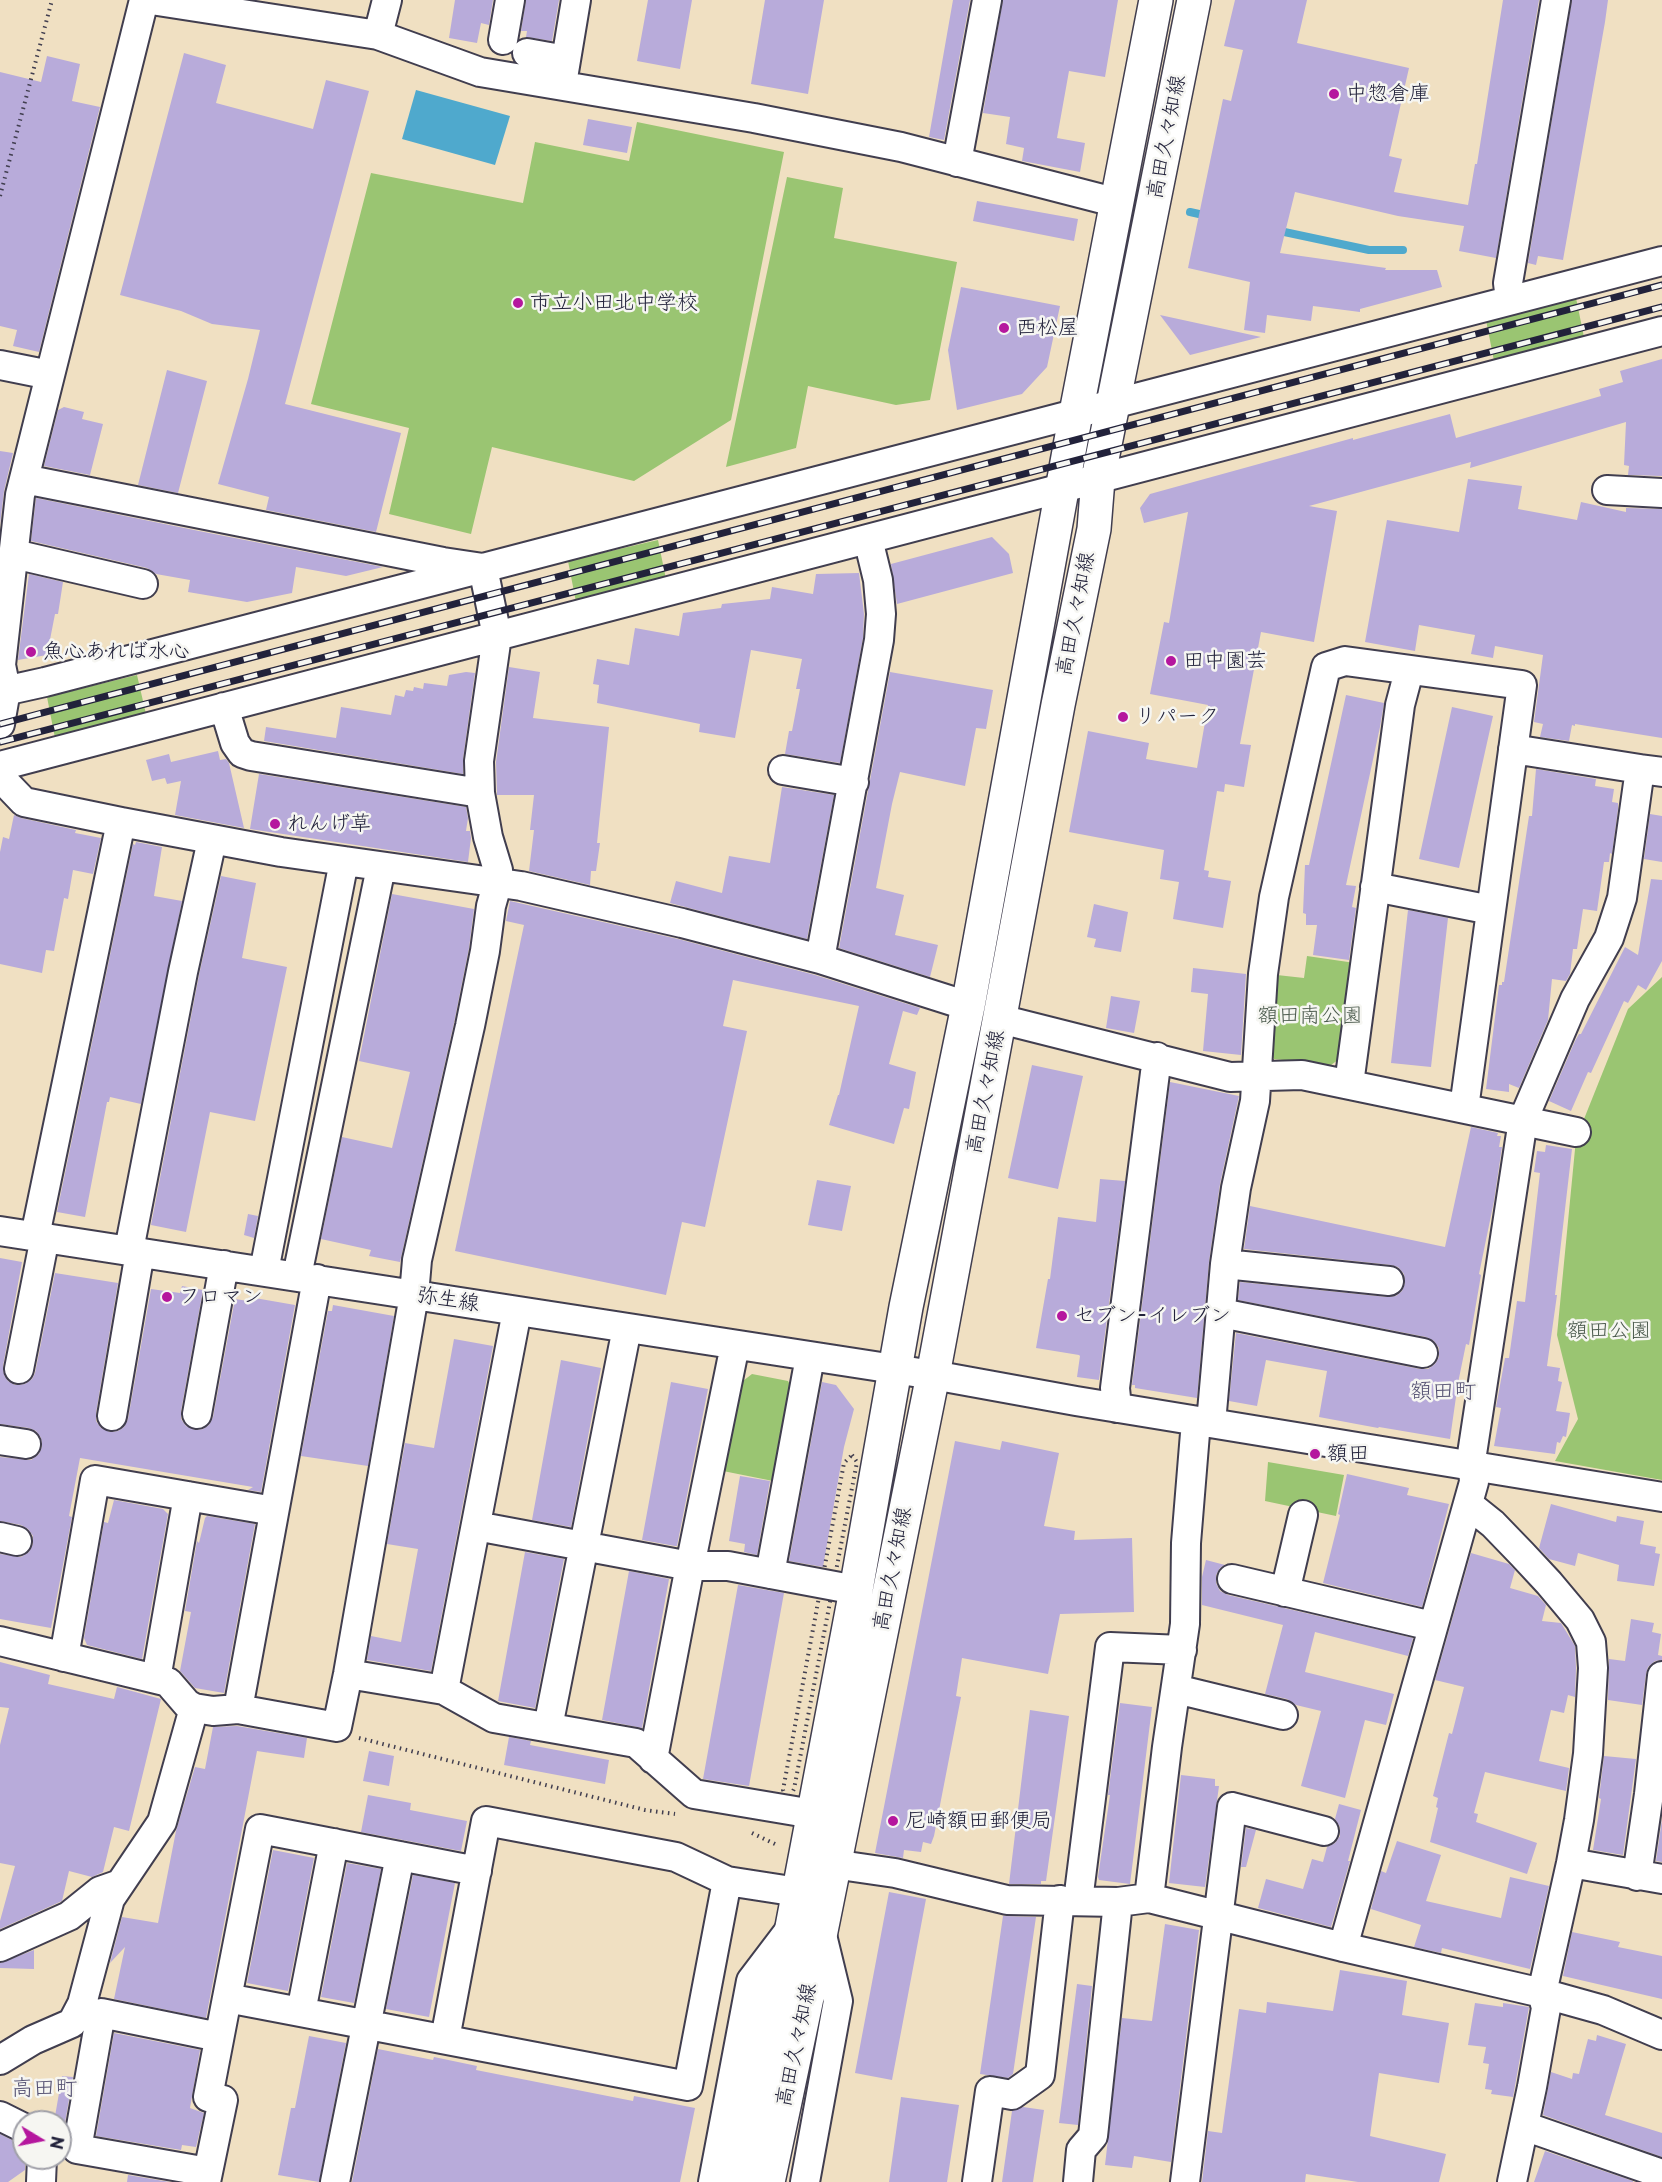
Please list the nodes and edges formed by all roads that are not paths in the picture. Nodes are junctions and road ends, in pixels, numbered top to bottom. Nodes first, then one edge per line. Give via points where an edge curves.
1 (144, 0) edge
2 (151, 0) edge
3 (387, 0) edge
4 (510, 0) edge
5 (576, 0) edge
6 (987, 0) edge
7 (1156, 0) edge
8 (1194, 0) edge
9 (1557, 0) edge
10 (378, 35) junction
11 (564, 72) junction
12 (957, 162) junction
13 (1118, 202) junction
14 (1662, 261) edge
15 (1510, 300) junction
16 (1662, 331) edge
17 (0, 365) edge
18 (50, 375) junction
19 (1115, 404) junction
20 (1076, 413) junction
21 (1098, 480) junction
22 (15, 488) edge
23 (1062, 488) junction
24 (1607, 490) dead end
25 (1662, 494) edge
26 (868, 539) junction
27 (8, 568) edge
28 (483, 568) junction
29 (143, 584) dead end
30 (496, 636) junction
31 (2, 641) edge
32 (1410, 671) junction
33 (3, 691) edge
34 (224, 707) junction
35 (0, 724) edge
36 (1514, 748) junction
37 (0, 766) edge
38 (783, 770) dead end
39 (1651, 770) edge
40 (854, 782) junction
41 (5, 791) edge
42 (480, 793) junction
43 (121, 822) junction
44 (212, 840) junction
45 (344, 861) junction
46 (381, 867) junction
47 (498, 881) junction
48 (1375, 887) junction
49 (1491, 910) junction
50 (820, 959) junction
51 (968, 1006) junction
52 (1000, 1019) junction
53 (1157, 1057) junction
54 (1258, 1075) junction
55 (1349, 1084) junction
56 (1464, 1108) junction
57 (1523, 1120) junction
58 (1576, 1132) dead end
59 (0, 1231) edge
60 (40, 1236) junction
61 (135, 1251) junction
62 (1225, 1264) junction
63 (224, 1265) junction
64 (264, 1271) junction
65 (307, 1278) junction
66 (1389, 1281) dead end
67 (414, 1295) junction
68 (517, 1311) junction
69 (1221, 1313) junction
70 (627, 1328) junction
71 (735, 1345) junction
72 (1423, 1353) dead end
73 (810, 1357) junction
74 (19, 1369) dead end
75 (896, 1369) junction
76 (933, 1375) junction
77 (1117, 1408) junction
78 (197, 1414) dead end
79 (112, 1416) dead end
80 (1204, 1422) junction
81 (1474, 1467) junction
82 (188, 1496) junction
83 (1661, 1502) edge
84 (1468, 1504) junction
85 (274, 1510) junction
86 (1303, 1515) dead end
87 (476, 1526) junction
88 (584, 1545) junction
89 (690, 1566) junction
90 (770, 1574) junction
91 (1232, 1579) dead end
92 (856, 1590) junction
93 (1286, 1592) junction
94 (1432, 1626) junction
95 (0, 1641) edge
96 (1182, 1650) junction
97 (64, 1657) junction
98 (348, 1674) junction
99 (1662, 1676) edge
100 (156, 1679) junction
101 (1176, 1689) junction
102 (444, 1690) junction
103 (194, 1708) junction
104 (238, 1709) junction
105 (1283, 1715) dead end
106 (548, 1727) junction
107 (653, 1759) junction
108 (801, 1808) junction
109 (1324, 1831) dead end
110 (334, 1843) junction
111 (400, 1856) junction
112 (805, 1856) junction
113 (1571, 1863) junction
114 (477, 1871) junction
115 (1649, 1877) edge
116 (727, 1881) junction
117 (120, 1884) junction
118 (798, 1892) junction
119 (1069, 1900) junction
120 (1135, 1900) junction
121 (1218, 1915) junction
122 (806, 1929) junction
123 (0, 1947) edge
124 (1343, 1947) junction
125 (1542, 1993) junction
126 (227, 1998) junction
127 (301, 2012) junction
128 (1126, 2013) dead end
129 (365, 2024) junction
130 (1662, 2035) edge
131 (219, 2037) junction
132 (445, 2039) junction
133 (0, 2060) edge
134 (1524, 2126) junction
135 (160, 2173) edge
136 (1662, 2174) edge
137 (207, 2177) edge
138 (335, 2182) edge
139 (712, 2182) edge
140 (739, 2182) edge
141 (768, 2182) edge
142 (805, 2182) edge
143 (977, 2182) edge
144 (1078, 2182) edge
145 (1185, 2182) edge
146 (1512, 2182) edge

1 - 18 street
2 - 10 street
3 - 10 street
4 - 11 street via 515,47
5 - 11 street
6 - 12 street
7 - 13 main road, 高田久々知線
8 - 19 main road, 高田久々知線
9 - 15 street via 1508,283
10 - 11 street via 480,72
11 - 12 street
12 - 13 street
13 - 20 main road, 高田久々知線
14 - 15 street
15 - 19 street
16 - 21 street
17 - 18 street
18 - 22 street
19 - 20 street
19 - 21 main road, 高田久々知線
20 - 23 main road, 高田久々知線
20 - 28 street
21 - 23 street
21 - 52 main road, 高田久々知線 via 1094,529
22 - 27 street
22 - 28 street
23 - 26 street
23 - 51 main road, 高田久々知線
24 - 25 street
26 - 30 street
26 - 40 street via 881,614
27 - 29 street
27 - 31 street
28 - 30 street
28 - 33 street
30 - 34 street
30 - 42 street via 479,761
31 - 33 street
32 - 36 street via 1522,685
32 - 48 street via 1400,705
32 - 54 street via 1346,662 1326,667 1270,916
33 - 35 street
34 - 37 street
34 - 42 street via 242,753
36 - 39 street
36 - 49 street
38 - 40 street
39 - 57 street via 1609,938 1575,999
40 - 50 street
41 - 43 street via 24,801
42 - 47 street
43 - 44 street
43 - 60 street
44 - 45 street
44 - 61 street via 183,972
45 - 46 street
45 - 64 street
46 - 47 street
46 - 65 street
47 - 50 street
47 - 67 street via 417,1260
48 - 49 street
48 - 55 street
49 - 56 street
50 - 51 street
51 - 75 main road, 高田久々知線
52 - 53 street
52 - 76 main road, 高田久々知線
53 - 54 street via 1230,1077
53 - 77 street via 1115,1388
54 - 55 street via 1302,1075
54 - 62 street
55 - 56 street
56 - 57 street
57 - 58 street
57 - 81 street via 1472,1454
59 - 60 street, 弥生線
60 - 61 street, 弥生線
60 - 74 street
61 - 63 street, 弥生線
61 - 79 street
62 - 66 street via 1347,1265
62 - 69 street
63 - 64 street, 弥生線
63 - 78 street
64 - 65 street, 弥生線
65 - 67 street, 弥生線
65 - 85 street
67 - 68 street, 弥生線
67 - 98 street
68 - 70 street, 弥生線
68 - 87 street
69 - 72 street
69 - 80 street
70 - 71 street, 弥生線
70 - 88 street
71 - 73 street, 弥生線
71 - 89 street
73 - 75 street, 弥生線
73 - 90 street
75 - 76 street, 弥生線
75 - 92 main road, 高田久々知線
76 - 77 street, 弥生線
76 - 112 main road, 高田久々知線
77 - 80 street, 弥生線
80 - 81 street, 弥生線
80 - 96 street via 1186,1543
81 - 83 street, 弥生線
81 - 84 street
82 - 85 street
82 - 97 street via 95,1480
82 - 100 street
84 - 94 street
84 - 113 street via 1493,1524 1549,1583 1580,1620 1590,1642 1589,1744
85 - 104 street
86 - 93 street
87 - 88 street
87 - 102 street
88 - 89 street
88 - 106 street
89 - 90 street via 728,1566
89 - 107 street
90 - 92 street
91 - 93 street
92 - 108 main road, 高田久々知線
93 - 94 street
94 - 124 street
95 - 97 street
96 - 101 street
96 - 119 street via 1110,1647
97 - 100 street
98 - 102 street
98 - 104 street via 337,1728
99 - 115 street via 1649,1794
100 - 103 street via 168,1682
101 - 105 street
101 - 120 street
102 - 106 street via 494,1718
103 - 104 street via 213,1712
103 - 117 street via 162,1822
106 - 107 street via 636,1743
107 - 108 street via 694,1794
108 - 112 main road, 高田久々知線
109 - 121 street via 1232,1807
110 - 111 street
110 - 126 street via 260,1829
110 - 127 street
111 - 114 street
111 - 129 street
112 - 118 main road, 高田久々知線
112 - 119 street via 1007,1900
112 - 122 main road, 高田久々知線
113 - 115 street
113 - 125 street
114 - 116 street via 486,1821 676,1857
114 - 132 street
116 - 118 street
116 - 132 street via 688,2086
117 - 123 street via 100,1891 69,1916
117 - 133 street via 110,1899 82,2004 72,2023
118 - 122 main road, 高田久々知線
119 - 120 street
119 - 143 street via 1040,2075 1012,2095 990,2091
120 - 121 street
120 - 128 street
120 - 144 street via 1093,2136 1081,2150
121 - 124 street
121 - 145 street
122 - 139 street via 751,1981
122 - 140 main road, 高田久々知線
122 - 141 main road, 高田久々知線
122 - 142 street via 838,2001
124 - 125 street
125 - 130 street via 1603,2010
125 - 134 street via 1546,2008
126 - 127 street
126 - 131 street
127 - 129 street
129 - 132 street
129 - 138 street
131 - 135 street via 101,2013 77,2149
131 - 137 street via 208,2097 223,2100
134 - 136 street
134 - 146 street
135 - 137 street

